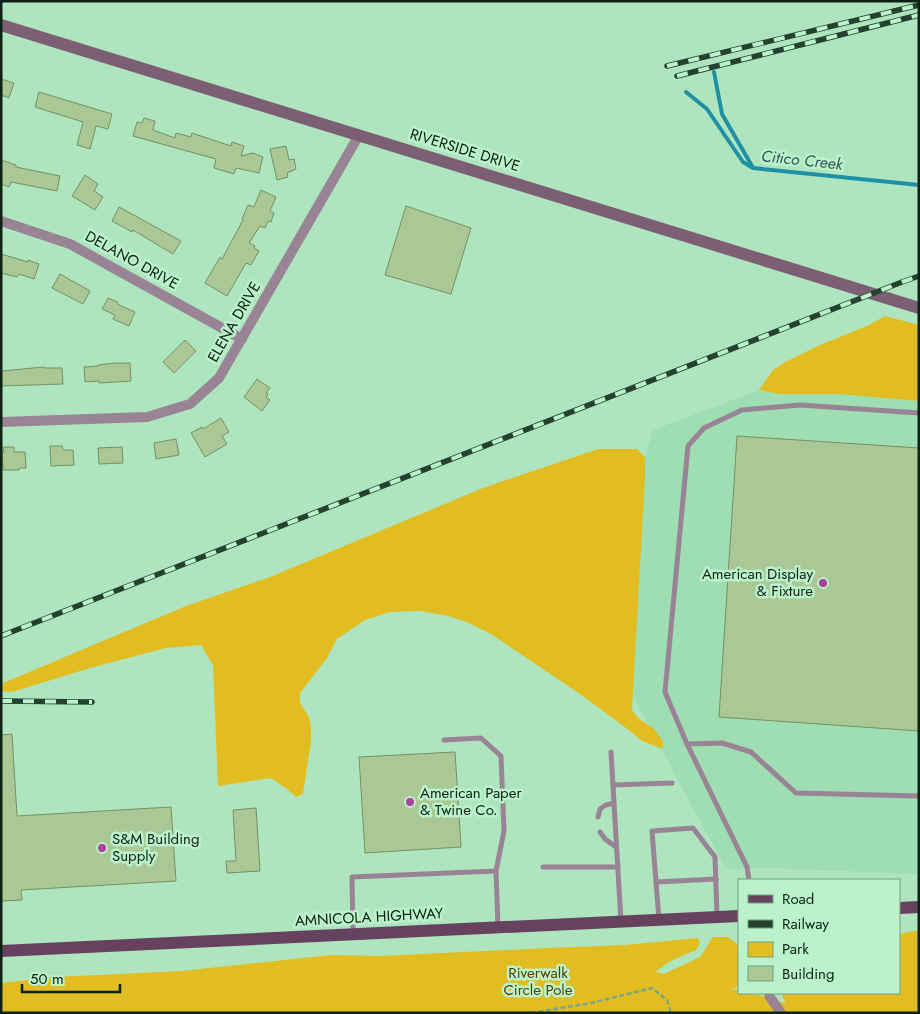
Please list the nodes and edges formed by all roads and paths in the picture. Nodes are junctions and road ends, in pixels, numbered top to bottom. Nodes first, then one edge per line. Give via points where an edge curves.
1 (1, 25) edge
2 (359, 135) junction
3 (1, 221) edge
4 (919, 308) edge
5 (242, 339) junction
6 (919, 413) edge
7 (1, 422) edge
8 (444, 740) dead end
9 (687, 744) junction
10 (611, 752) dead end
11 (672, 783) dead end
12 (613, 785) junction
13 (919, 796) edge
14 (614, 803) junction
15 (598, 817) dead end
16 (600, 832) dead end
17 (616, 847) junction
18 (542, 867) dead end
19 (618, 867) junction
20 (496, 871) junction
21 (716, 879) junction
22 (749, 879) edge
23 (656, 882) junction
24 (919, 907) edge
25 (900, 908) edge
26 (738, 916) edge
27 (717, 917) junction
28 (659, 920) junction
29 (621, 922) junction
30 (498, 928) junction
31 (353, 934) junction
32 (1, 951) edge
33 (769, 994) edge
34 (531, 1013) edge
35 (671, 1013) edge
36 (781, 1013) edge

1 - 2 street, RIVERSIDE DRIVE
2 - 4 street, RIVERSIDE DRIVE
2 - 5 street, ELENA DRIVE
3 - 5 street, DELANO DRIVE via 70,244
5 - 7 street, ELENA DRIVE via 219,378 190,404 147,417
6 - 9 lane via 800,405 742,410 704,428 688,446 665,692
8 - 20 lane via 481,738 501,756 504,831
9 - 13 lane via 722,743 751,752 796,793
9 - 22 lane via 747,867
10 - 12 lane
11 - 12 lane
12 - 14 lane
14 - 15 lane via 600,809
14 - 17 lane
16 - 17 lane
17 - 19 lane
18 - 19 lane
19 - 29 lane
20 - 30 lane
20 - 31 lane via 352,877
21 - 23 lane
21 - 23 lane via 715,857 693,828 652,831
21 - 27 lane
23 - 28 lane
24 - 25 main road
26 - 27 main road, AMNICOLA HIGHWAY
27 - 28 main road, AMNICOLA HIGHWAY
28 - 29 main road, AMNICOLA HIGHWAY
29 - 30 main road, AMNICOLA HIGHWAY
30 - 31 main road, AMNICOLA HIGHWAY
31 - 32 main road, AMNICOLA HIGHWAY
33 - 36 street
34 - 35 path via 652,988 667,1000

